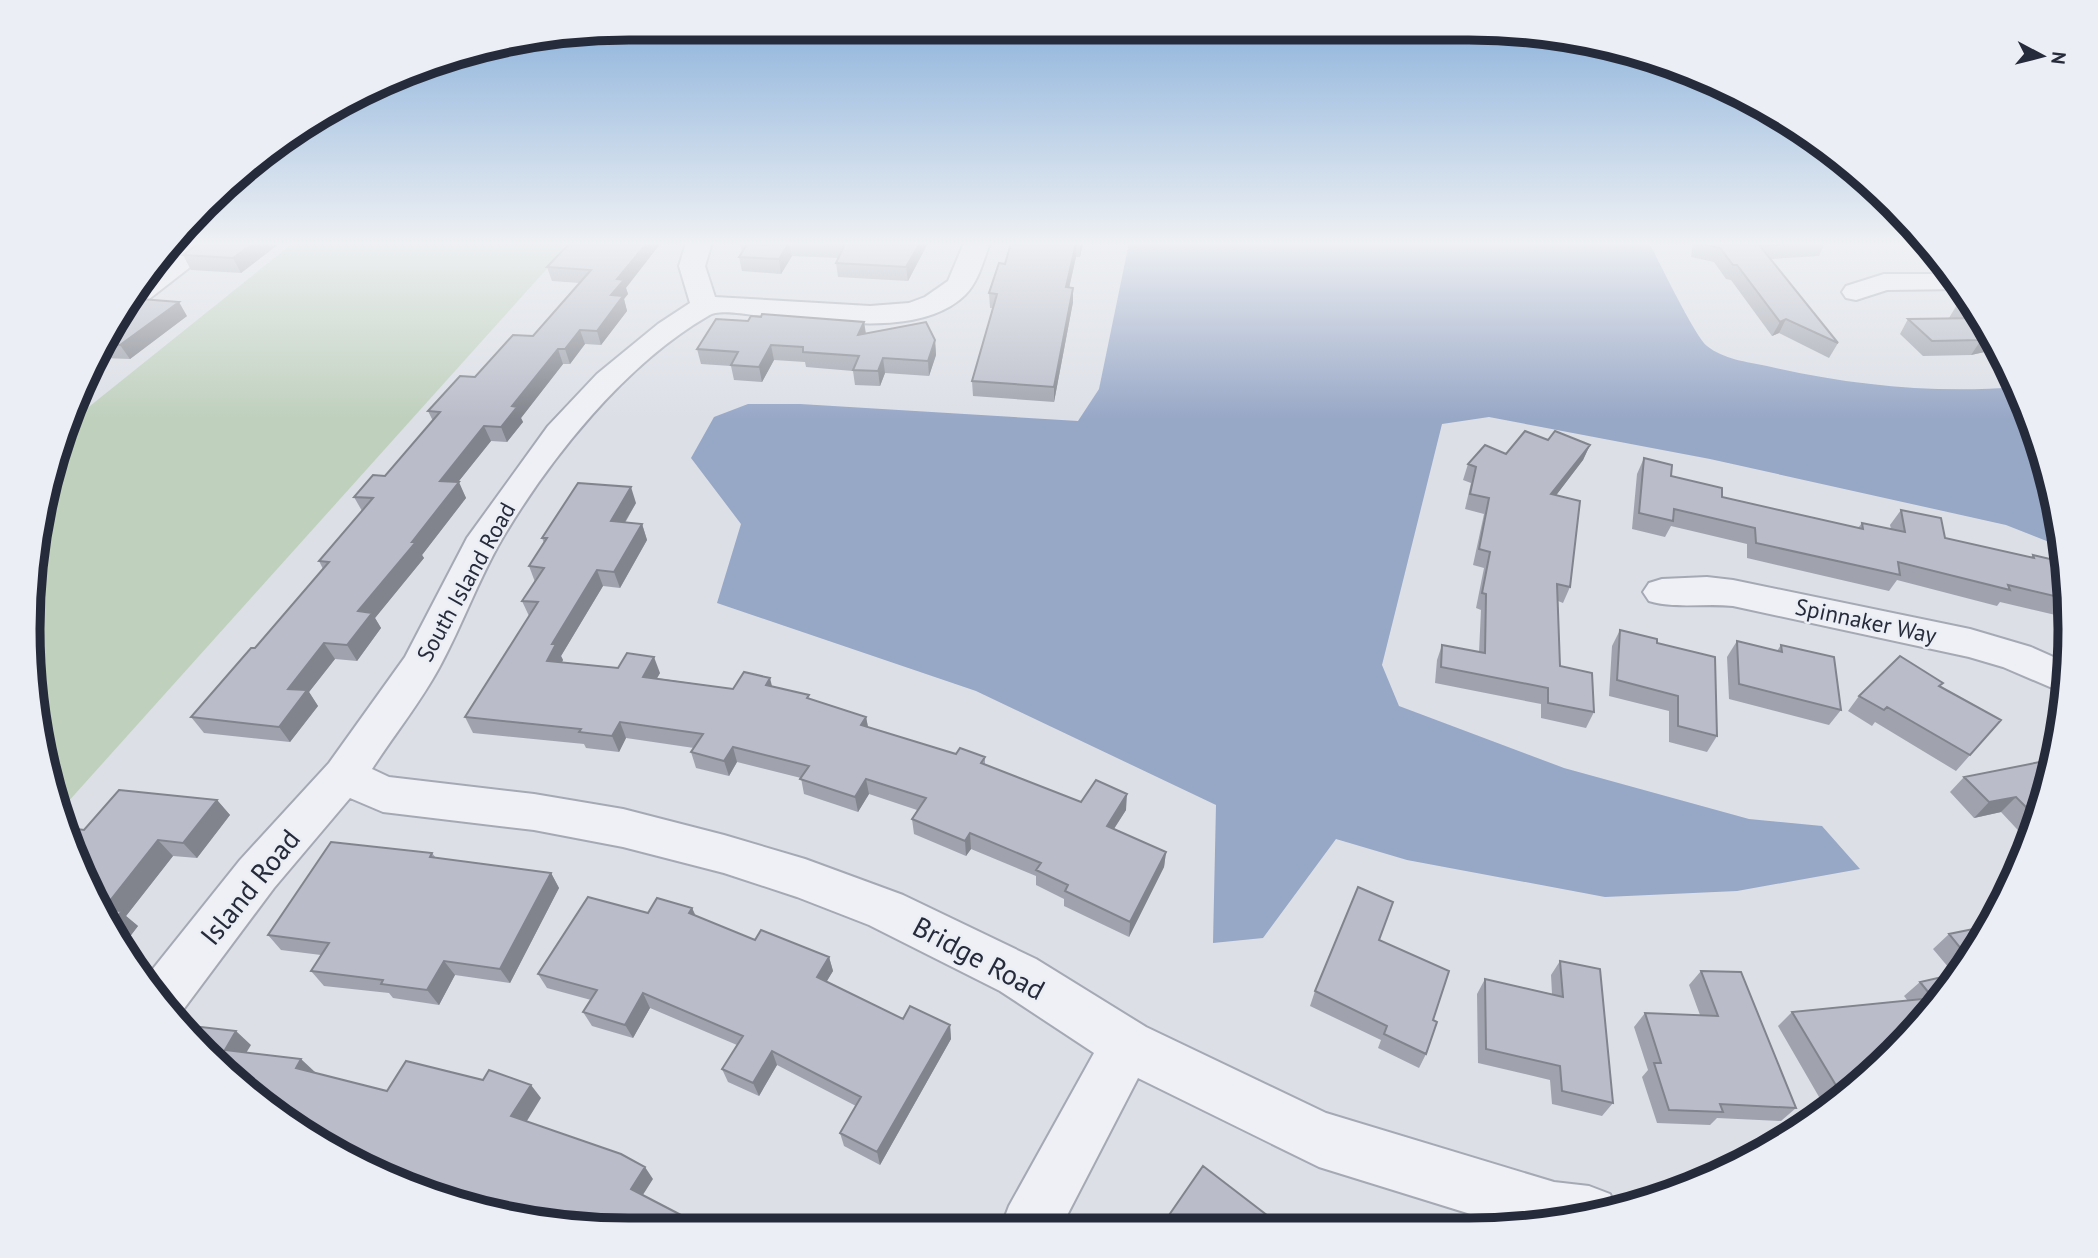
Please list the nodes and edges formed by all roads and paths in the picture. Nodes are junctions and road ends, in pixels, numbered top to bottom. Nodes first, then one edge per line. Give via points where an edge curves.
1 (704, 302) edge
2 (933, 302) edge
3 (705, 305) junction
4 (1662, 592) dead end
5 (2055, 675) edge
6 (344, 775) junction
7 (166, 992) edge
8 (1127, 1045) junction
9 (1556, 1211) edge
10 (1035, 1218) edge

1 - 3 street
2 - 3 street via 895,313 867,315
3 - 6 street, South Island Road via 608,380 559,433 485,538 421,665
4 - 5 street, Spinnaker Way via 1733,593 1932,634 2017,657
6 - 7 street, Island Road via 257,874
6 - 8 street, Bridge Road via 383,794 624,828 805,879 886,910 1018,975
8 - 9 street, Bridge Road via 1319,1139
8 - 10 street

